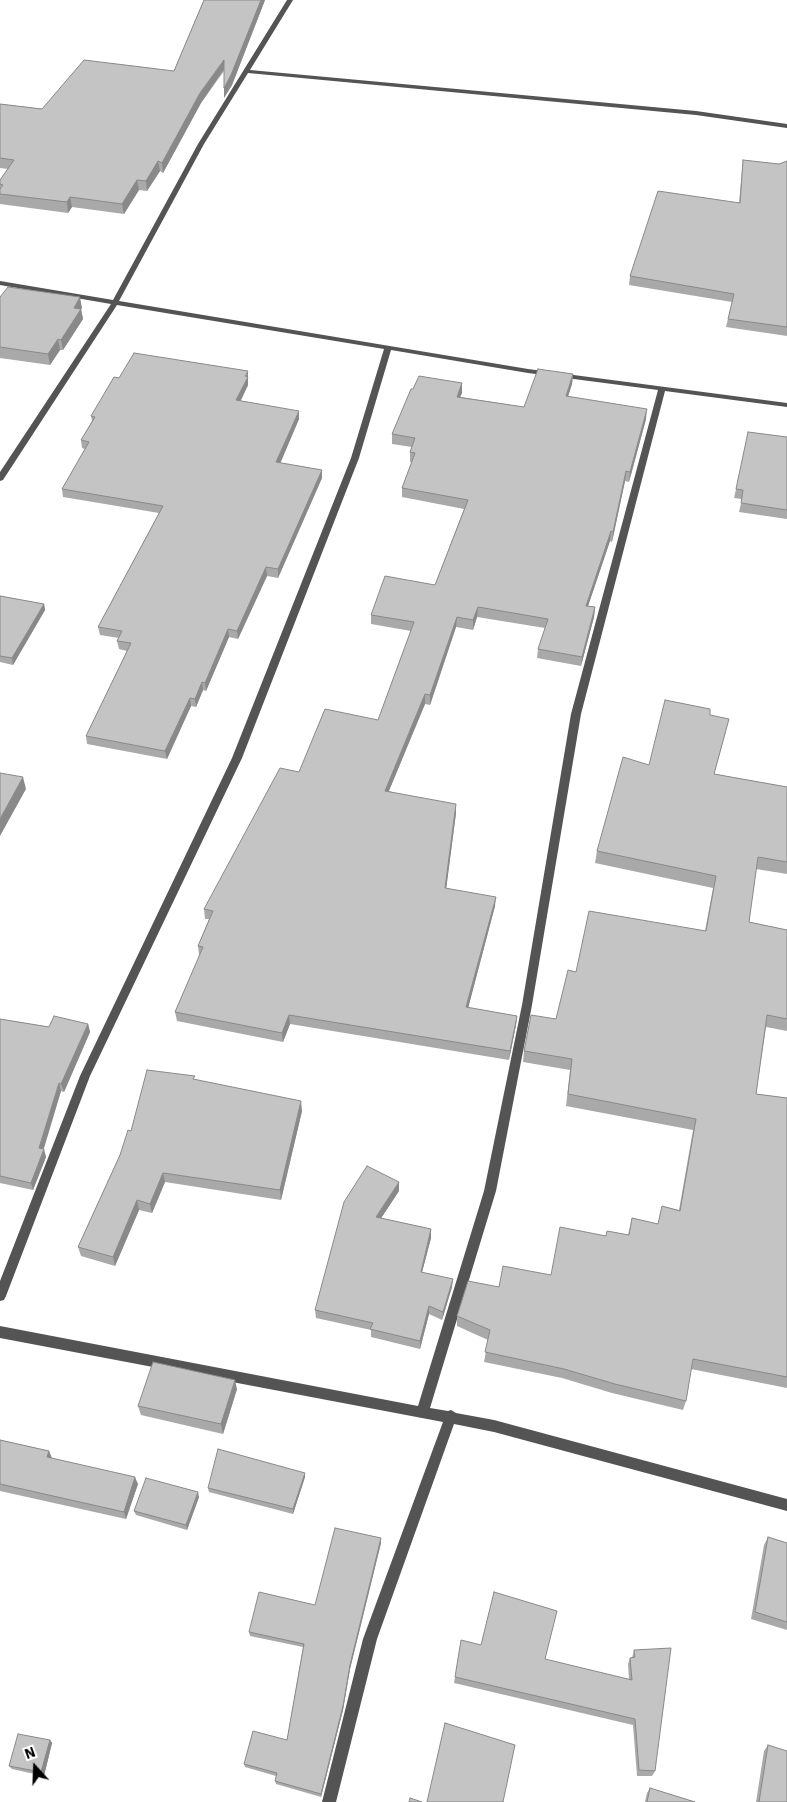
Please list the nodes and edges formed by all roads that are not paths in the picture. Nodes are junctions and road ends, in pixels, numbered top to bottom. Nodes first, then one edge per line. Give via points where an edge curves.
1 (290, 0) edge
2 (246, 71) junction
3 (787, 126) edge
4 (0, 283) edge
5 (114, 304) junction
6 (388, 348) junction
7 (662, 389) junction
8 (787, 405) edge
9 (0, 478) edge
10 (0, 1296) edge
11 (0, 1332) edge
12 (423, 1411) junction
13 (451, 1416) junction
14 (787, 1505) edge
15 (328, 1802) edge

1 - 2 street
2 - 3 street via 696,113
2 - 5 street via 201,144
4 - 5 street
5 - 6 street
5 - 9 street
6 - 7 street
6 - 10 street via 355,458 237,758 85,1076
7 - 8 street
7 - 12 street via 576,714 527,1005 490,1191
11 - 12 street
12 - 13 street
13 - 14 street
13 - 15 street via 370,1640

